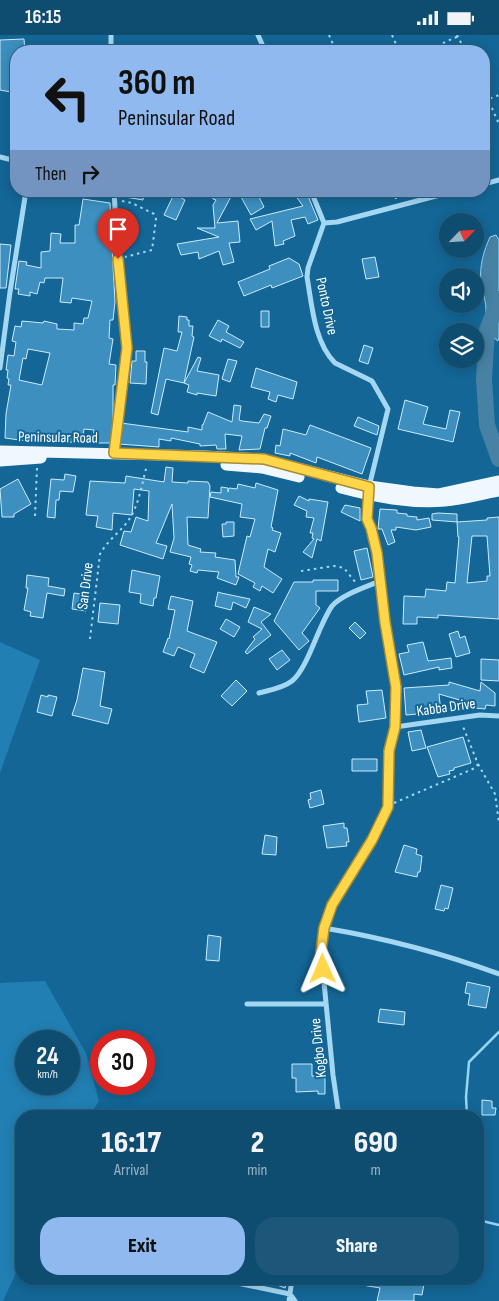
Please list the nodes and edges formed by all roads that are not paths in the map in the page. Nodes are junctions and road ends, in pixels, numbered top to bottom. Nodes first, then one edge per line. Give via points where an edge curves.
1 (25, 197) edge
2 (114, 197) edge
3 (313, 197) edge
4 (433, 197) edge
5 (324, 223) junction
6 (0, 369) edge
7 (0, 451) edge
8 (114, 453) junction
9 (0, 461) edge
10 (499, 481) edge
11 (368, 491) junction
12 (499, 491) edge
13 (380, 581) junction
14 (259, 693) dead end
15 (499, 717) edge
16 (395, 727) junction
17 (324, 928) junction
18 (499, 974) edge
19 (247, 1004) dead end
20 (326, 1004) junction
21 (338, 1110) edge
22 (247, 1285) edge
23 (291, 1285) edge
24 (290, 1294) junction
25 (289, 1301) edge
26 (295, 1301) edge

1 - 6 street
2 - 8 street via 127,348
3 - 5 street
4 - 5 street via 337,223
5 - 11 street, Ponto Drive via 307,277 318,336 334,363 372,381 388,409
7 - 8 main road, Peninsular Road
8 - 11 main road, Peninsular Road via 264,459
9 - 11 main road, Peninsular Road via 38,458 148,460 262,468
10 - 11 main road, Peninsular Road via 439,494
11 - 12 main road, Peninsular Road via 410,501 446,501
11 - 13 street, Kogbo Drive via 367,519 377,553
13 - 14 street via 333,605 299,674 279,688
13 - 16 street, Kogbo Drive via 396,687
15 - 16 street, Kabba Drive via 480,715
16 - 17 street, Kogbo Drive via 389,751 388,807 336,898
17 - 18 street via 408,945
17 - 20 street, Kogbo Drive via 321,951
19 - 20 street
20 - 21 street, Kogbo Drive
22 - 24 street
23 - 24 street
24 - 25 street
24 - 26 street

